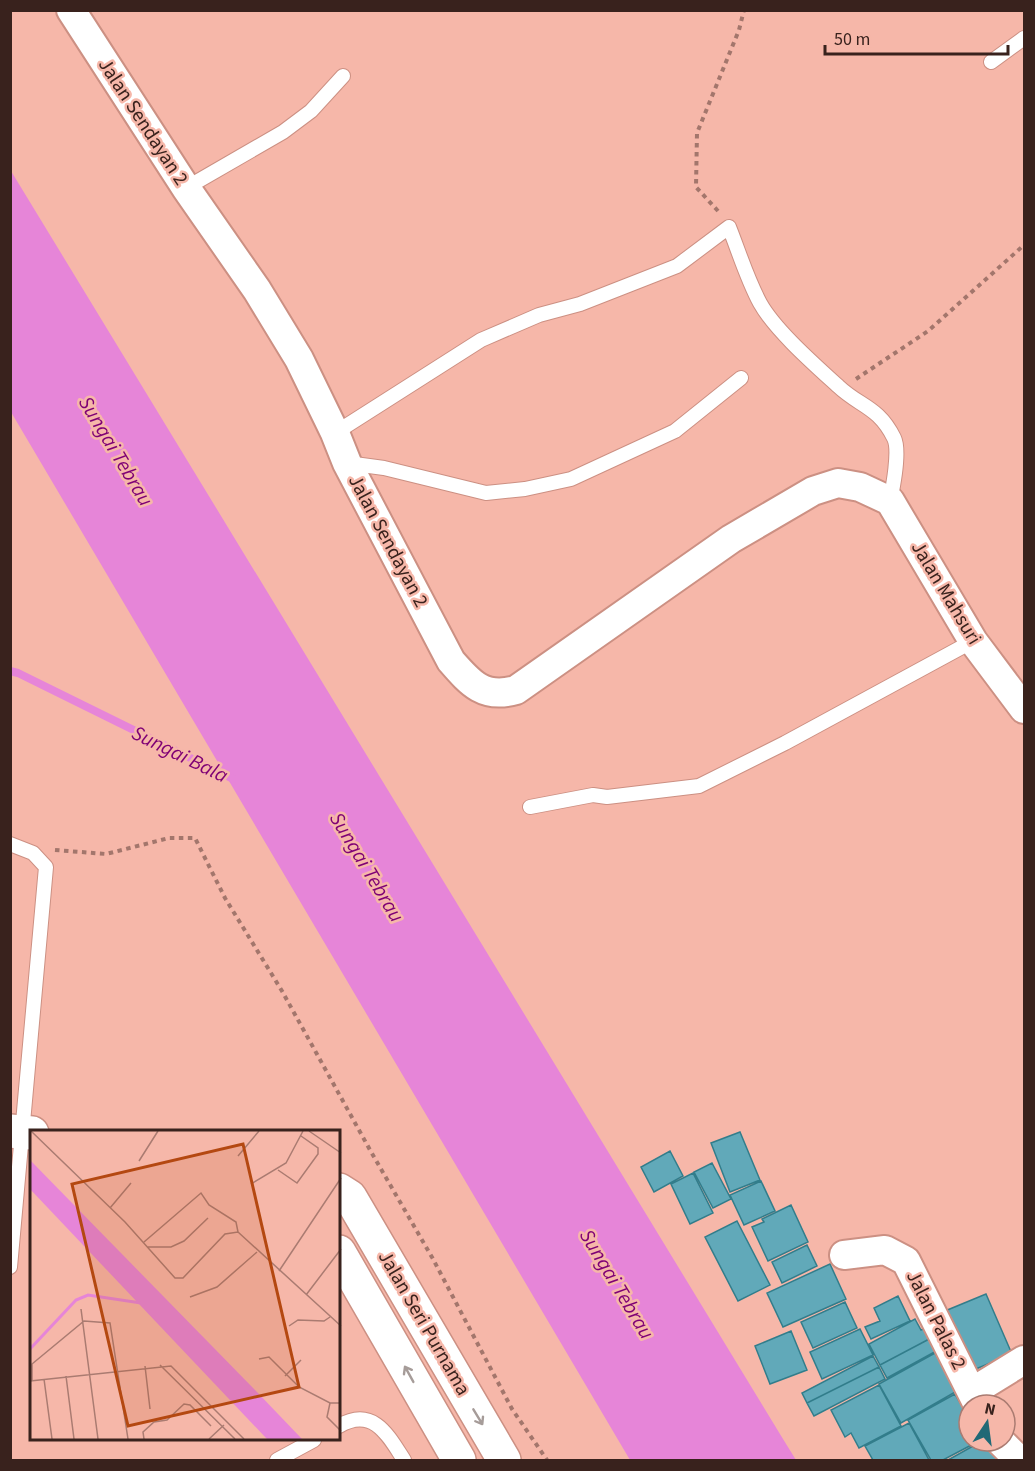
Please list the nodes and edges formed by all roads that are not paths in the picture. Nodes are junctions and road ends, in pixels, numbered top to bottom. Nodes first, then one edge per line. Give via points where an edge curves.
1 (71, 10) edge
2 (1024, 38) edge
3 (991, 62) dead end
4 (343, 76) dead end
5 (186, 188) junction
6 (741, 378) dead end
7 (335, 434) junction
8 (347, 463) junction
9 (890, 501) junction
10 (973, 641) junction
11 (1024, 709) edge
12 (530, 807) dead end
13 (10, 844) edge
14 (22, 1132) edge
15 (340, 1191) edge
16 (340, 1254) edge
17 (844, 1255) dead end
18 (10, 1267) edge
19 (1024, 1360) edge
20 (972, 1393) edge
21 (983, 1393) edge
22 (340, 1425) edge
23 (313, 1441) edge
24 (277, 1461) edge
25 (404, 1461) edge
26 (459, 1461) edge
27 (504, 1461) edge

1 - 5 street, Jalan Sendayan 2
2 - 3 lane
4 - 5 lane via 311,111 283,132
5 - 7 street, Jalan Sendayan 2 via 257,290 299,359
6 - 8 lane via 675,431 571,479 548,484 486,493
7 - 8 street, Jalan Sendayan 2
7 - 9 lane via 481,340 677,266 729,227 761,304 786,336 841,389 874,410 896,441
8 - 9 street, Jalan Sendayan 2 via 452,661 466,678 500,694 516,690 731,539 813,491 838,483
9 - 10 street, Jalan Mahsuri
10 - 11 street, Jalan Mahsuri
10 - 12 lane via 699,786 608,797 593,795
13 - 14 lane via 33,853 46,867
14 - 18 lane
15 -> 27 street, Jalan Seri Purnama via 350,1197
26 -> 16 street, Jalan Seri Purnama
17 - 20 street, Jalan Palas 2 via 885,1250 906,1261
19 - 21 street
22 - 25 lane via 350,1419 369,1421 387,1432
23 - 24 lane

